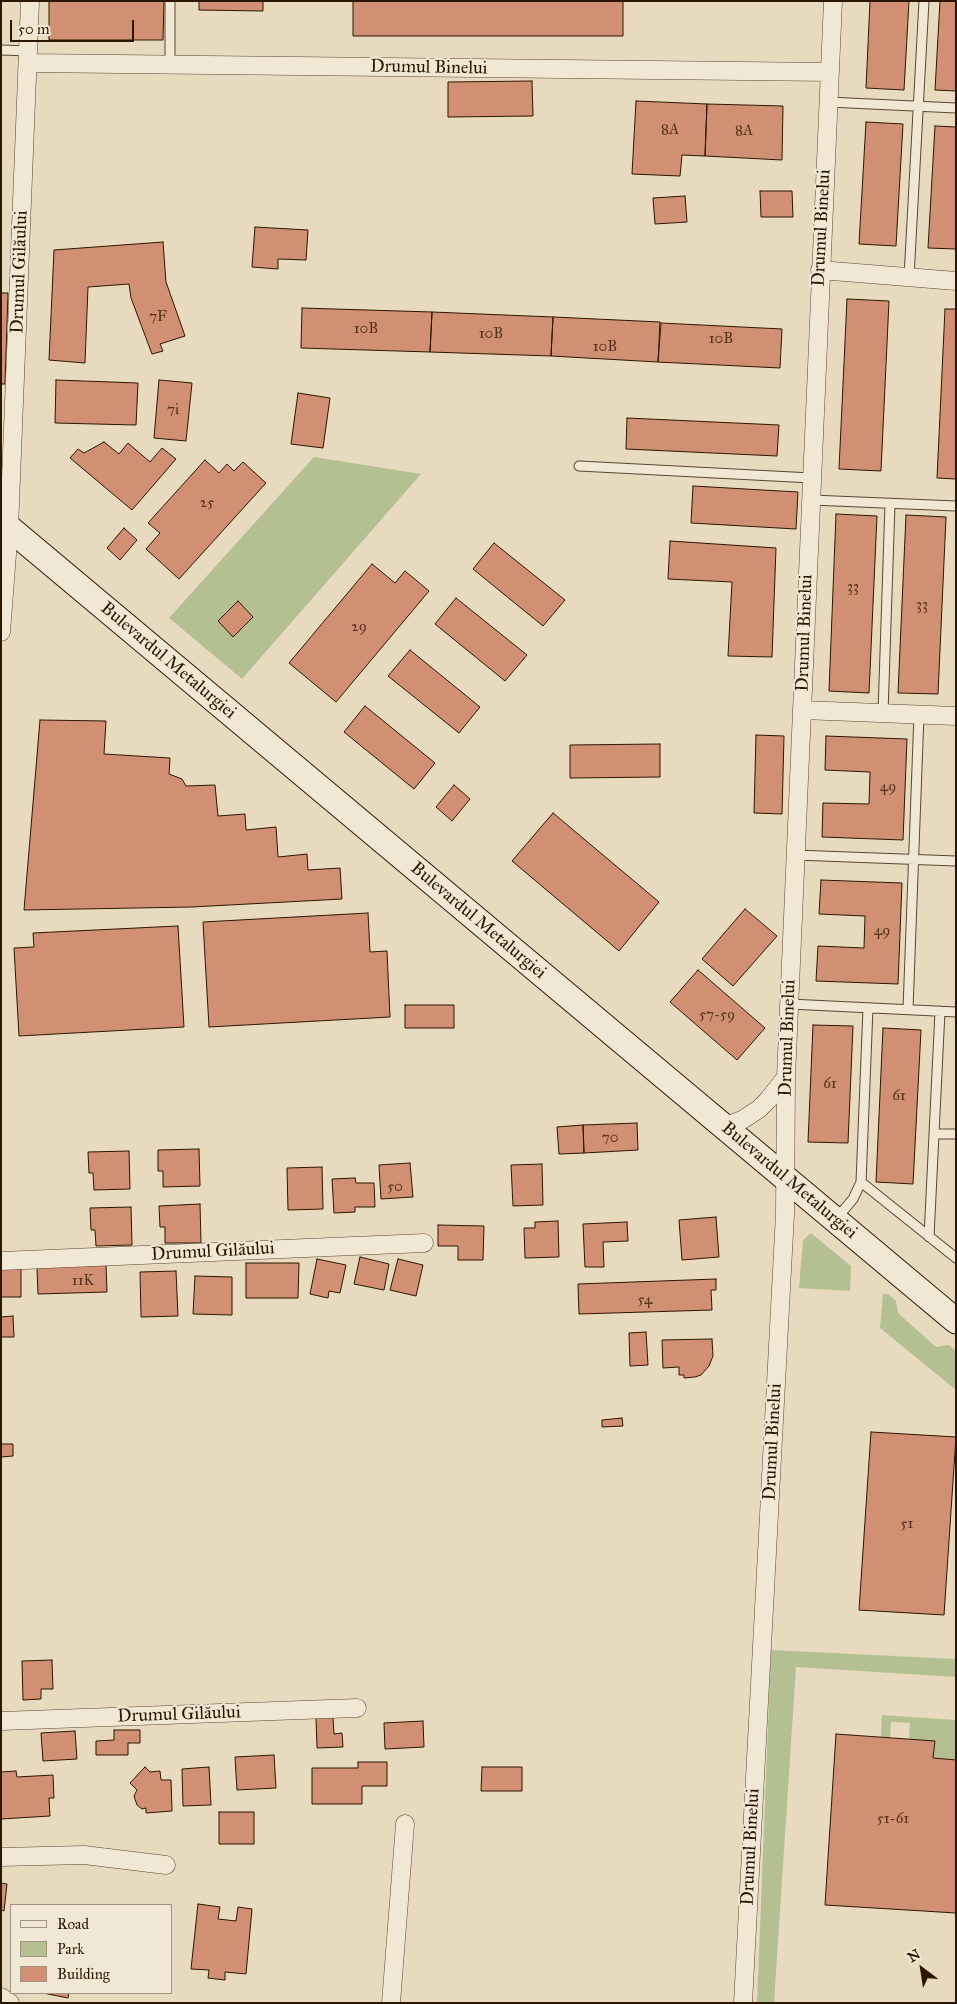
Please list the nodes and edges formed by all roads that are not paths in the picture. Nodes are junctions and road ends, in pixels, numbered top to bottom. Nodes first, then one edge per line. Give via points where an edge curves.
1 (30, 1) edge
2 (170, 1) edge
3 (833, 1) edge
4 (924, 1) edge
5 (1, 50) edge
6 (29, 57) junction
7 (170, 64) junction
8 (830, 72) junction
9 (828, 102) junction
10 (918, 107) junction
11 (956, 108) edge
12 (820, 270) junction
13 (910, 277) junction
14 (956, 281) edge
15 (578, 466) dead end
16 (812, 478) junction
17 (811, 500) junction
18 (890, 504) junction
19 (956, 506) edge
20 (5, 524) edge
21 (1, 632) edge
22 (802, 710) junction
23 (883, 713) junction
24 (919, 714) junction
25 (956, 716) edge
26 (795, 855) junction
27 (914, 860) junction
28 (956, 862) edge
29 (789, 1004) junction
30 (868, 1008) junction
31 (908, 1009) junction
32 (940, 1011) junction
33 (956, 1012) edge
34 (786, 1077) junction
35 (724, 1127) junction
36 (935, 1134) junction
37 (956, 1134) edge
38 (786, 1179) junction
39 (861, 1182) junction
40 (835, 1220) junction
41 (930, 1237) junction
42 (424, 1243) dead end
43 (956, 1258) edge
44 (1, 1261) edge
45 (956, 1321) edge
46 (357, 1708) dead end
47 (1, 1721) edge
48 (405, 1824) dead end
49 (1, 1857) edge
50 (166, 1865) dead end
51 (1, 1997) edge
52 (10, 2003) edge
53 (391, 2003) edge
54 (743, 2003) edge

1 - 6 street, Drumul Gilăului
2 - 7 lane
3 - 8 street, Drumul Binelui
4 - 10 lane
5 - 6 lane
6 - 7 street, Drumul Binelui
6 - 20 street, Drumul Gilăului
7 - 8 street, Drumul Binelui
8 - 9 street, Drumul Binelui
9 - 10 lane
9 - 12 street, Drumul Binelui
10 - 11 lane
10 - 13 lane
12 - 13 street
12 - 16 street, Drumul Binelui
13 - 14 street
15 - 16 lane
16 - 17 street, Drumul Binelui
17 - 18 lane
17 - 22 street, Drumul Binelui
18 - 19 lane
18 - 23 lane
20 - 21 street, Drumul Gilăului
20 - 35 main road, Bulevardul Metalurgiei
22 - 23 street
22 - 26 street, Drumul Binelui
23 - 24 street
24 - 25 street
24 - 27 lane
26 - 27 lane
26 - 29 street, Drumul Binelui
27 - 28 lane
27 - 31 lane
29 - 30 lane
29 - 34 street, Drumul Binelui
30 - 31 lane
30 - 39 lane
31 - 32 lane
32 - 33 lane
32 - 36 lane
34 - 35 street via 759,1109
34 - 38 street, Drumul Binelui
35 - 38 main road, Bulevardul Metalurgiei
36 - 37 lane
36 - 41 lane
38 - 40 main road, Bulevardul Metalurgiei
38 - 54 street, Drumul Binelui
39 - 40 lane via 853,1199
39 - 41 lane
40 - 45 main road, Bulevardul Metalurgiei
41 - 43 lane
42 - 44 street, Drumul Gilăului
46 - 47 street, Drumul Gilăului
48 - 53 street
49 - 50 street via 84,1855
51 - 52 street

